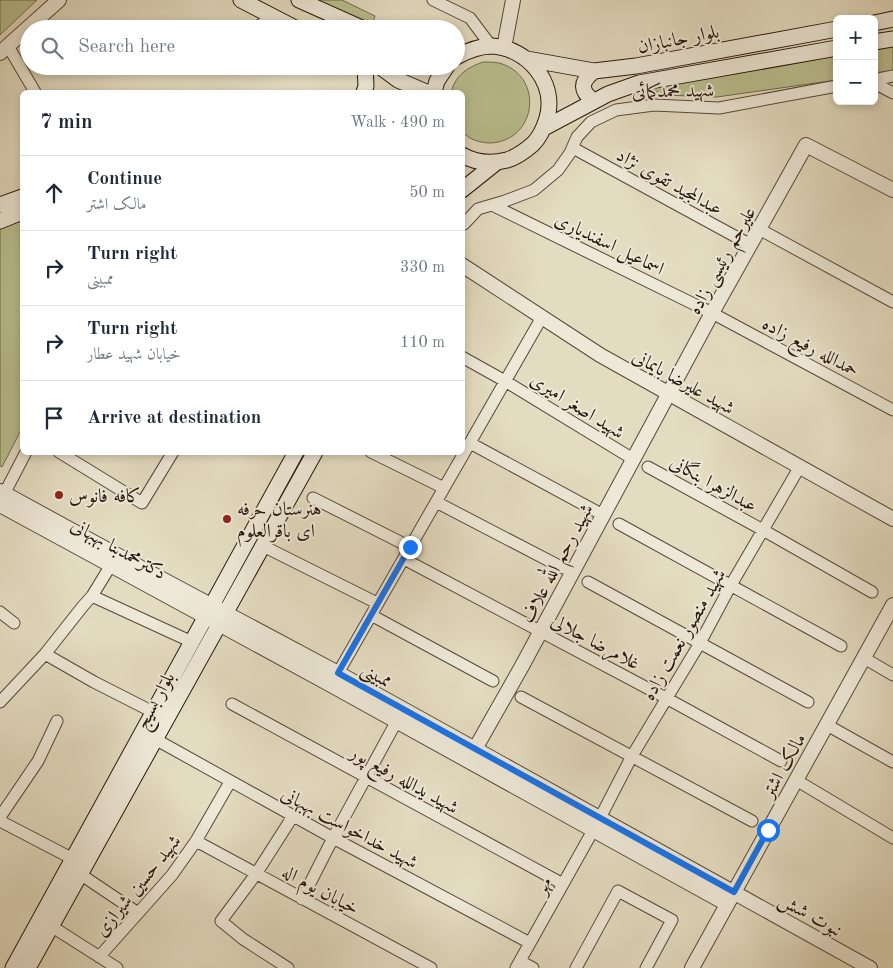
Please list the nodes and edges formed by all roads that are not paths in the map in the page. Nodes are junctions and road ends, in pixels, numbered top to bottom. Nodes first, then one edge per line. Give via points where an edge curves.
1 (59, 0) edge
2 (241, 0) edge
3 (299, 0) edge
4 (432, 0) edge
5 (513, 0) edge
6 (274, 17) junction
7 (37, 20) edge
8 (269, 20) edge
9 (280, 20) edge
10 (344, 20) edge
11 (893, 20) edge
12 (878, 22) edge
13 (833, 30) edge
14 (20, 35) edge
15 (893, 38) edge
16 (878, 41) edge
17 (498, 47) junction
18 (833, 49) edge
19 (4, 50) edge
20 (465, 52) edge
21 (527, 59) junction
22 (594, 71) junction
23 (20, 72) edge
24 (22, 75) edge
25 (365, 75) edge
26 (391, 75) edge
27 (441, 75) edge
28 (893, 76) edge
29 (878, 80) edge
30 (878, 84) edge
31 (833, 87) edge
32 (33, 90) edge
33 (365, 90) edge
34 (421, 90) edge
35 (435, 90) edge
36 (893, 93) edge
37 (594, 101) junction
38 (544, 128) junction
39 (573, 148) junction
40 (465, 156) edge
41 (497, 162) junction
42 (465, 188) edge
43 (893, 190) edge
44 (20, 198) edge
45 (492, 205) junction
46 (0, 206) edge
47 (20, 213) edge
48 (0, 221) edge
49 (465, 223) edge
50 (759, 229) junction
51 (750, 245) junction
52 (465, 267) edge
53 (893, 302) edge
54 (712, 313) junction
55 (542, 317) junction
56 (465, 359) edge
57 (505, 381) junction
58 (668, 394) junction
59 (893, 410) edge
60 (465, 434) edge
61 (472, 440) junction
62 (465, 452) edge
63 (24, 455) edge
64 (64, 455) edge
65 (171, 455) edge
66 (295, 455) edge
67 (313, 455) edge
68 (377, 455) edge
69 (463, 455) edge
70 (633, 459) junction
71 (648, 467) dead end
72 (799, 468) junction
73 (444, 488) junction
74 (1, 498) edge
75 (313, 498) dead end
76 (436, 502) junction
77 (603, 515) junction
78 (893, 519) edge
79 (619, 524) dead end
80 (763, 530) junction
81 (264, 546) junction
82 (410, 547) junction
83 (404, 559) junction
84 (111, 565) junction
85 (563, 568) dead end
86 (588, 582) dead end
87 (731, 585) junction
88 (872, 592) dead end
89 (92, 596) junction
90 (378, 603) junction
91 (893, 605) edge
92 (0, 612) edge
93 (216, 615) junction
94 (371, 615) junction
95 (14, 622) dead end
96 (540, 632) junction
97 (192, 642) junction
98 (700, 642) junction
99 (841, 646) dead end
100 (45, 654) junction
101 (864, 658) junction
102 (338, 673) junction
103 (893, 676) edge
104 (493, 681) dead end
105 (521, 697) dead end
106 (666, 698) junction
107 (0, 702) edge
108 (808, 702) dead end
109 (232, 704) dead end
110 (153, 712) junction
111 (400, 715) junction
112 (56, 721) dead end
113 (827, 725) junction
114 (155, 739) junction
115 (475, 749) junction
116 (632, 756) junction
117 (781, 761) dead end
118 (893, 762) edge
119 (366, 778) junction
120 (796, 780) junction
121 (230, 782) junction
122 (293, 816) junction
123 (0, 819) edge
124 (752, 821) dead end
125 (596, 824) junction
126 (333, 838) junction
127 (893, 838) edge
128 (196, 841) junction
129 (73, 859) junction
130 (80, 874) junction
131 (256, 874) junction
132 (563, 884) junction
133 (730, 898) junction
134 (302, 899) junction
135 (138, 913) junction
136 (51, 926) junction
137 (530, 943) junction
138 (99, 957) junction
139 (518, 964) edge
140 (13, 968) edge
141 (28, 968) edge
142 (117, 968) edge
143 (288, 968) edge
144 (431, 968) edge
145 (534, 968) edge
146 (576, 968) edge
147 (646, 968) edge
148 (692, 968) edge
149 (870, 968) edge

1 - 7 street
2 - 6 main road
3 - 10 main road
4 - 17 street via 470,18
5 - 17 street
6 - 8 street
6 - 9 main road
11 - 12 main road
13 - 22 main road, بلوار جانبازان
14 - 19 street
15 - 16 main road
17 - 20 main road via 479,47
17 - 21 main road
18 - 37 main road, بلوار جانبازان via 638,84
19 - 23 street
21 - 22 main road, بلوار جانبازان
21 - 38 main road via 538,70 549,98
22 - 37 main road via 584,82 587,96
24 - 32 street
25 - 33 main road
26 - 34 main road
27 - 35 main road
28 - 29 street
30 - 36 street
31 - 39 street, شهید محمدکمائی via 719,108 654,105 616,110 591,122 577,137
37 - 38 main road, بلوار جانبازان
38 - 41 main road via 526,151
39 - 45 street, شهید محمدکمائی via 558,170 534,190
39 - 51 street, عبدالمجید تقوی نژاد
40 - 41 main road via 482,162
41 - 42 main road
43 - 50 street, علیرحم رئیسی زاده via 806,145
44 - 46 main road
45 - 49 street, شهید محمدکمائی via 478,209
45 - 54 street, اسماعیل اسفندیاری
47 - 48 main road
50 - 51 street, علیرحم رئیسی زاده
50 - 53 street
51 - 54 street, علیرحم رئیسی زاده
52 - 55 street, شهید علیرضا بایمانی
54 - 58 street, علیرحم رئیسی زاده
54 - 59 street, حمدالله رفیع زاده
55 - 57 street
55 - 58 street, شهید علیرضا بایمانی
56 - 57 street, شهید اصغر امیری
57 - 61 street
57 - 70 street, شهید اصغر امیری
58 - 70 street, شهید رحم الله علاف
58 - 72 street, شهید علیرضا بایمانی
60 - 61 street
61 - 62 street
61 - 77 street
63 - 74 street
64 - 65 street via 142,503
66 - 93 main road, بلوار بسیج
67 - 81 main road, بلوار بسیج
68 - 73 street
69 - 73 street
70 - 77 street, شهید رحم الله علاف
71 - 80 street, عبدالزهرا بنگانی
72 - 78 street, شهید علیرضا بایمانی
72 - 80 street, شهید منصور نعمت زاده
73 - 76 street
74 - 84 street, دکترمحمدبنا بهبهانی
74 - 93 street, ممبینی via 117,556
75 - 82 street
76 - 82 street
76 - 85 street
77 - 96 street, شهید رحم الله علاف
79 - 87 street
80 - 87 street, شهید منصور نعمت زاده
80 - 88 street, عبدالزهرا بنگانی
81 - 90 street
81 - 93 main road, بلوار بسیج
82 - 83 street
83 - 90 street
83 - 96 street, غلامرضا جلالی
84 - 89 street
84 - 93 street, دکترمحمدبنا بهبهانی
86 - 98 street
87 - 98 street, شهید منصور نعمت زاده
87 - 99 street
89 - 97 street
89 - 100 street
90 - 94 street
91 - 101 street, مالک اشتر
92 - 95 street
93 - 97 main road, بلوار بسیج
93 - 102 street, ممبینی
93 - 111 street, ممبینی
93 - 114 main road, بلوار بسیج
94 - 102 street
94 - 104 street
96 - 106 street, غلامرضا جلالی
96 - 115 street, شهید رحم الله علاف
97 - 110 main road, بلوار بسیج
98 - 106 street, شهید منصور نعمت زاده
98 - 108 street
100 - 107 street
100 - 110 street
101 - 103 street
101 - 113 street, مالک اشتر
102 - 111 street, ممبینی
105 - 116 street
106 - 116 street, شهید منصور نعمت زاده
106 - 117 street, غلامرضا جلالی
109 - 119 street, شهید یدالله رفیع پور
110 - 129 main road, بلوار بسیج
111 - 115 street, ممبینی
111 - 119 street
111 - 125 street, ممبینی
112 - 123 street via 38,761
113 - 118 street
113 - 120 street, مالک اشتر
114 - 121 street, شهید خداخواست بهبهانی
114 - 130 main road, بلوار بسیج
115 - 125 street, ممبینی
116 - 124 street
116 - 125 street, شهید منصور نعمت زاده
119 - 126 street
119 - 132 street, شهید یدالله رفیع پور
120 - 127 street
120 - 133 street, مالک اشتر
121 - 122 street, شهید خداخواست بهبهانی
121 - 128 street, شهید حسین شیرازی
122 - 126 street, شهید خداخواست بهبهانی
122 - 131 street
123 - 129 street
125 - 132 street, مهر
125 - 133 street, ممبینی
126 - 134 street
126 - 137 street, شهید خداخواست بهبهانی
128 - 131 street, خیابان یوم اله
128 - 135 street, شهید حسین شیرازی via 172,875
129 - 140 main road, بلوار بسیج
130 - 135 street
130 - 136 main road, بلوار بسیج
131 - 134 street, خیابان یوم اله
131 - 143 street via 221,921
132 - 137 street, مهر
133 - 148 street, مالک اشتر
133 - 149 street, نبوت شش
134 - 144 street, خیابان یوم اله
135 - 138 street, شهید حسین شیرازی
136 - 138 street
136 - 141 main road, بلوار بسیج
137 - 139 street, مهر
138 - 142 street
139 - 145 street
146 - 147 street via 618,890 672,920

